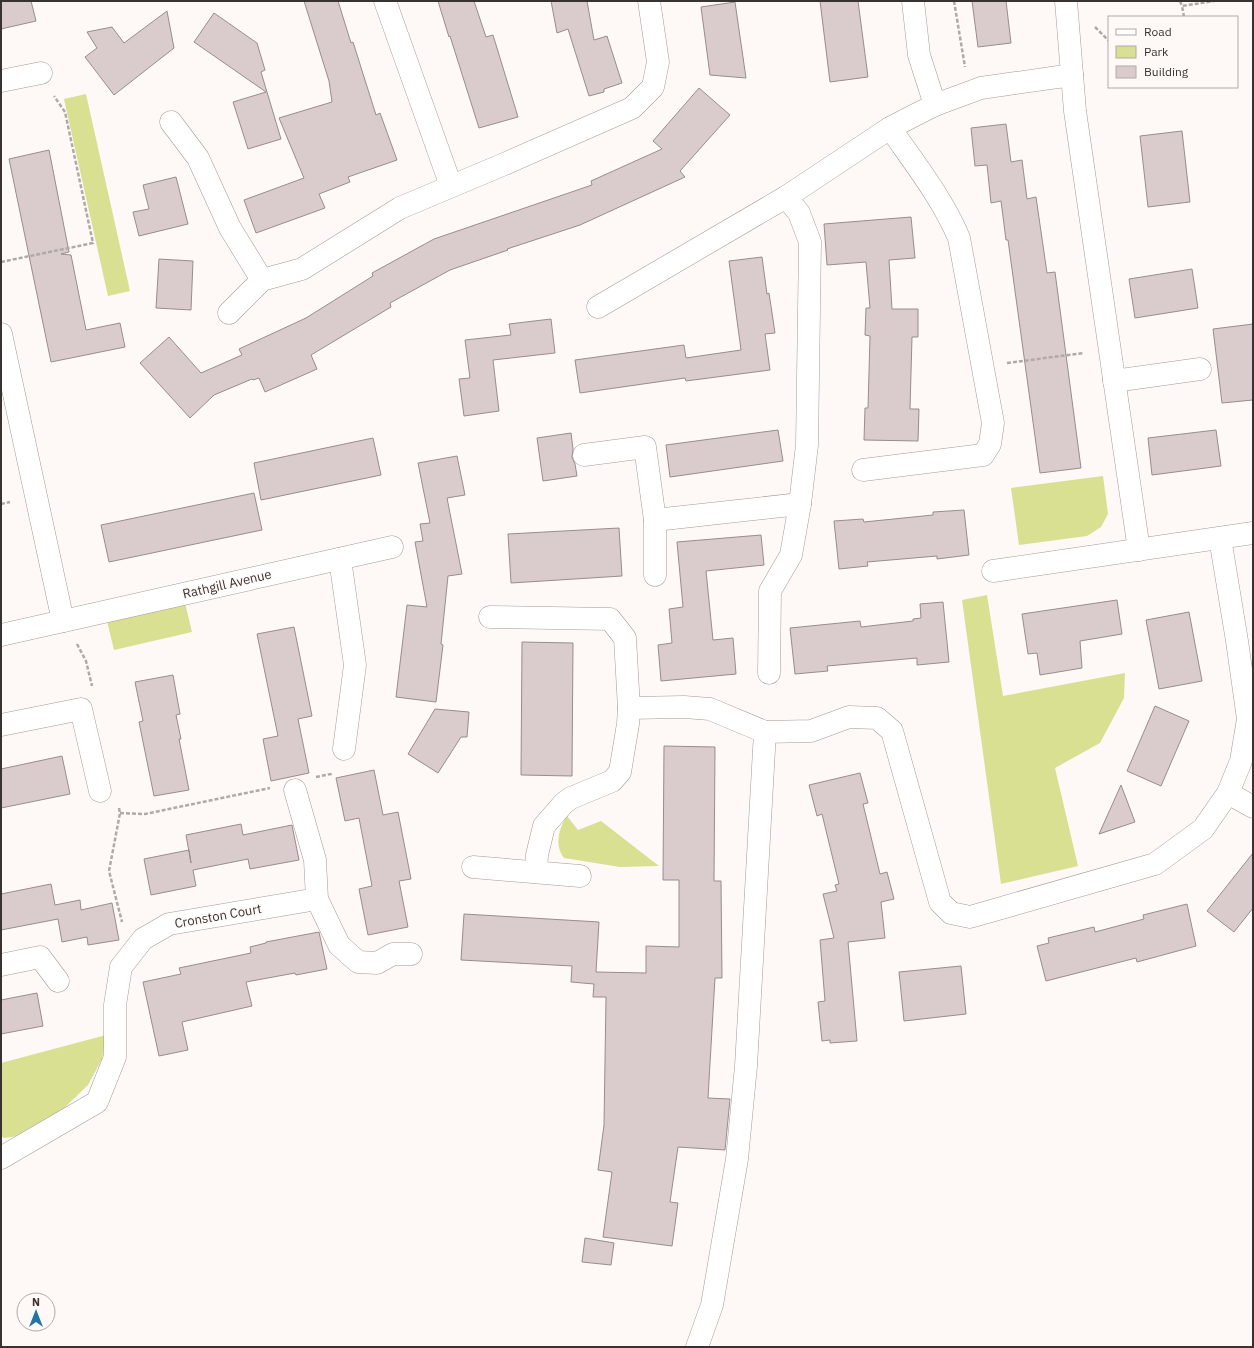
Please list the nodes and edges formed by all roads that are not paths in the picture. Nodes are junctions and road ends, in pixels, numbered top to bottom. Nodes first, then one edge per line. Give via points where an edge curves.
1 (385, 1) edge
2 (649, 1) edge
3 (913, 1) edge
4 (1066, 1) edge
5 (40, 73) road end
6 (1072, 75) junction
7 (1, 81) edge
8 (935, 105) junction
9 (171, 122) dead end
10 (890, 128) junction
11 (451, 186) junction
12 (786, 197) junction
13 (262, 280) junction
14 (598, 307) dead end
15 (229, 313) dead end
16 (1, 334) edge
17 (1200, 370) dead end
18 (1114, 381) junction
19 (584, 455) dead end
20 (863, 470) dead end
21 (800, 504) junction
22 (655, 520) junction
23 (1253, 533) edge
24 (1220, 538) junction
25 (392, 547) dead end
26 (1139, 550) junction
27 (340, 559) junction
28 (993, 571) dead end
29 (655, 575) dead end
30 (490, 617) dead end
31 (63, 622) junction
32 (1, 635) edge
33 (769, 673) dead end
34 (629, 708) junction
35 (1, 725) edge
36 (765, 732) junction
37 (344, 749) road end
38 (295, 790) road end
39 (100, 791) road end
40 (1228, 793) junction
41 (1253, 807) edge
42 (473, 867) dead end
43 (536, 872) junction
44 (580, 876) dead end
45 (317, 899) junction
46 (411, 954) dead end
47 (1, 965) edge
48 (58, 981) dead end
49 (1, 1158) edge
50 (697, 1347) edge

1 - 11 street
2 - 11 street via 658,62 653,87 632,108
3 - 8 street via 919,55
4 - 6 street
5 - 7 street
6 - 8 street via 981,88
6 - 18 street
8 - 10 street
9 - 13 street via 198,158 230,228
10 - 12 street
10 - 20 street via 936,193 960,238 993,423 990,444 983,455
11 - 13 street via 400,208 302,269
12 - 14 street
12 - 21 street via 799,213 810,242 807,445
13 - 15 street
16 - 31 street
17 - 18 street
18 - 26 street
19 - 22 street via 645,447
21 - 22 street
21 - 33 street via 792,555 770,591
22 - 29 street
23 - 24 street
24 - 26 street
24 - 40 street via 1248,719 1241,760
25 - 27 street, Rathgill Avenue
26 - 28 street
27 - 31 street, Rathgill Avenue
27 - 37 street via 355,665
30 - 34 street via 610,619 625,638
31 - 32 street, Rathgill Avenue
34 - 36 street via 710,709
34 - 43 street via 620,772 612,780 571,798 544,826
35 - 39 street via 81,709
36 - 40 street via 811,730 849,717 877,718 892,731 940,902 951,913 970,917 1155,864 1203,829
36 - 50 street via 746,1066 737,1159 712,1305
38 - 45 street via 316,860
40 - 41 street
42 - 43 street
43 - 44 street
45 - 46 street via 339,945 358,962 377,963 393,954
45 - 49 street, Cronston Court via 169,924 142,939 121,967 115,1005 115,1057 97,1102
47 - 48 street via 40,957

